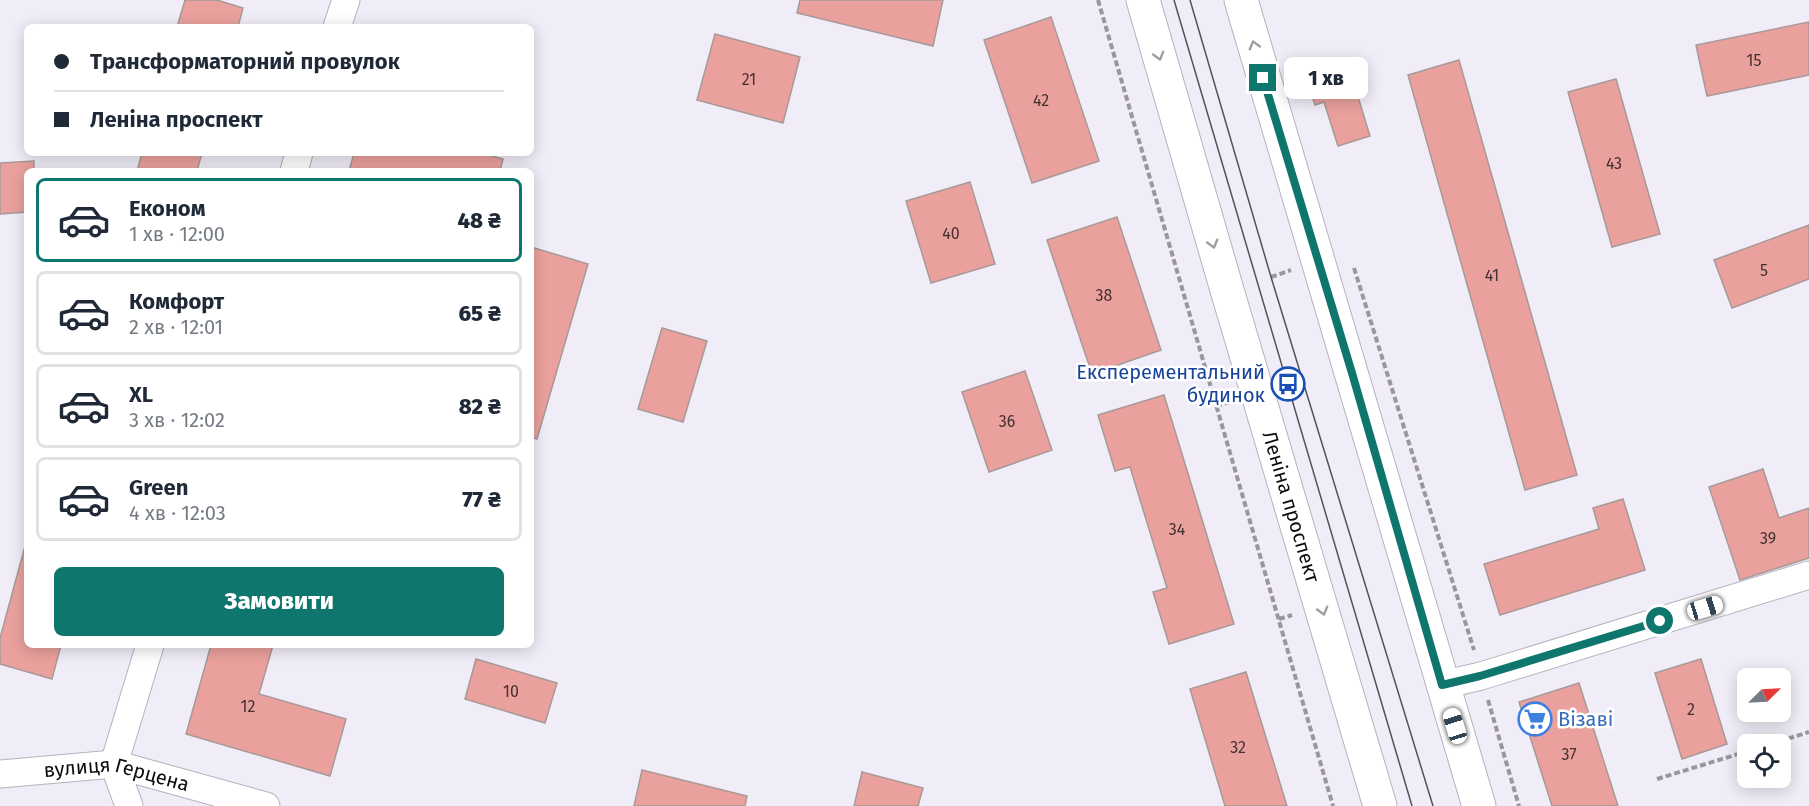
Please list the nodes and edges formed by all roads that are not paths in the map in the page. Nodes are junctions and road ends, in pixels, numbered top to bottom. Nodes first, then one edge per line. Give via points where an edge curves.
1 (346, 0) edge
2 (1143, 0) edge
3 (1241, 0) edge
4 (338, 24) edge
5 (1809, 575) edge
6 (149, 648) edge
7 (1442, 685) junction
8 (114, 764) junction
9 (0, 774) edge
10 (129, 806) edge
11 (266, 806) edge
12 (1380, 806) edge
13 (1479, 806) edge

1 - 4 street
2 -> 12 main road, Леніна проспект
7 -> 3 main road
5 - 7 street
6 - 8 street
7 - 13 main road
8 - 9 street, вулиця Герцена
8 - 10 street
8 - 11 street, вулиця Герцена

